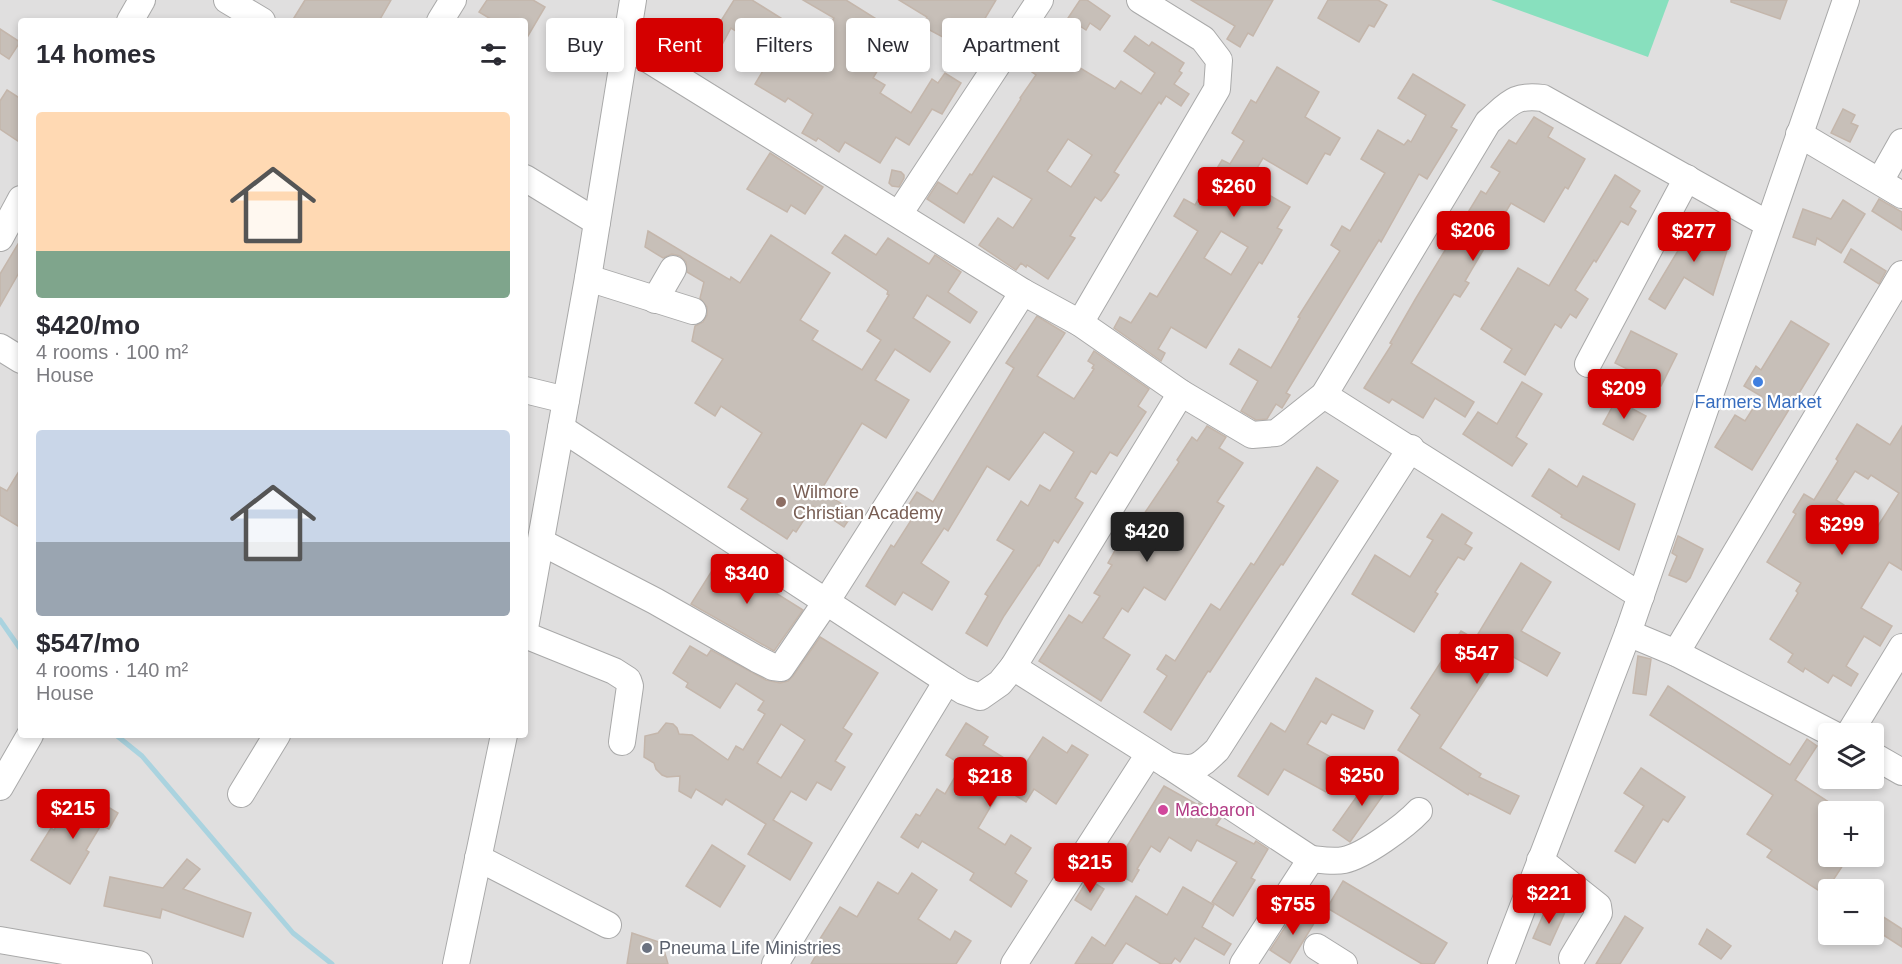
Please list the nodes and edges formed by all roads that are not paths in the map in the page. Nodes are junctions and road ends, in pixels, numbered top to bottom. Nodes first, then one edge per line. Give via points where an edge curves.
1 (142, 0) edge
2 (227, 0) edge
3 (453, 0) edge
4 (633, 0) edge
5 (1040, 0) edge
6 (1140, 0) edge
7 (1846, 0) edge
8 (132, 18) edge
9 (257, 18) edge
10 (442, 18) edge
11 (625, 45) junction
12 (1799, 134) junction
13 (1902, 142) edge
14 (1687, 178) junction
15 (528, 180) edge
16 (1880, 181) junction
17 (1902, 195) edge
18 (18, 205) edge
19 (899, 214) junction
20 (597, 222) junction
21 (1767, 224) junction
22 (0, 238) edge
23 (673, 269) dead end
24 (1902, 274) edge
25 (588, 278) junction
26 (1023, 292) junction
27 (655, 300) junction
28 (693, 311) dead end
29 (1080, 323) junction
30 (0, 347) edge
31 (18, 358) edge
32 (1588, 364) dead end
33 (528, 391) edge
34 (1181, 393) junction
35 (1324, 395) junction
36 (566, 400) junction
37 (561, 428) junction
38 (1411, 448) junction
39 (536, 534) edge
40 (1641, 596) junction
41 (528, 602) edge
42 (826, 602) junction
43 (1628, 633) junction
44 (528, 636) edge
45 (1902, 647) edge
46 (1676, 653) junction
47 (1012, 667) junction
48 (947, 681) junction
49 (1856, 723) edge
50 (1818, 726) edge
51 (28, 738) edge
52 (275, 738) edge
53 (503, 738) edge
54 (622, 742) dead end
55 (1159, 760) junction
56 (1884, 762) edge
57 (1902, 772) edge
58 (0, 787) edge
59 (241, 794) dead end
60 (1419, 811) dead end
61 (478, 858) junction
62 (1311, 859) junction
63 (1540, 860) junction
64 (608, 925) dead end
65 (0, 940) edge
66 (1317, 948) dead end
67 (1572, 958) dead end
68 (139, 964) edge
69 (456, 964) edge
70 (775, 964) edge
71 (1014, 964) edge
72 (1243, 964) edge
73 (1344, 964) edge
74 (1501, 964) edge

1 - 8 street
2 - 9 street
3 - 10 street
4 - 11 street
5 - 19 street
6 - 29 street via 1203,39 1219,60 1217,89
7 - 12 street
11 - 19 street
11 - 20 street
12 - 16 street
12 - 21 street
13 - 16 street
14 - 21 street
14 - 32 street
14 - 35 street via 1543,98 1527,96 1511,102 1488,122
15 - 20 street
16 - 17 street
18 - 22 street
19 - 26 street
20 - 25 street
21 - 40 street
23 - 27 street
24 - 46 street
25 - 27 street
25 - 36 street
26 - 29 street
26 - 42 street
27 - 28 street
29 - 34 street
30 - 31 street
33 - 36 street
34 - 35 street via 1252,435 1276,433
34 - 47 street
35 - 38 street
36 - 37 street
37 - 39 street
37 - 42 street
38 - 40 street
38 - 55 street via 1217,750 1202,765 1188,770
39 - 41 street
39 - 42 street via 773,667 781,668
40 - 43 street
42 - 48 street
43 - 46 street
43 - 63 street
44 - 54 street via 615,671 628,680
45 - 49 street
46 - 50 street
47 - 48 street via 1000,683 980,697
47 - 55 street
48 - 70 street
51 - 58 street
52 - 59 street
53 - 61 street
55 - 62 street
55 - 71 street
56 - 57 street
60 - 62 street via 1380,842 1345,860
61 - 64 street
61 - 69 street
62 - 72 street
63 - 67 street via 1598,906 1599,913
63 - 74 street
65 - 68 street
66 - 73 street

